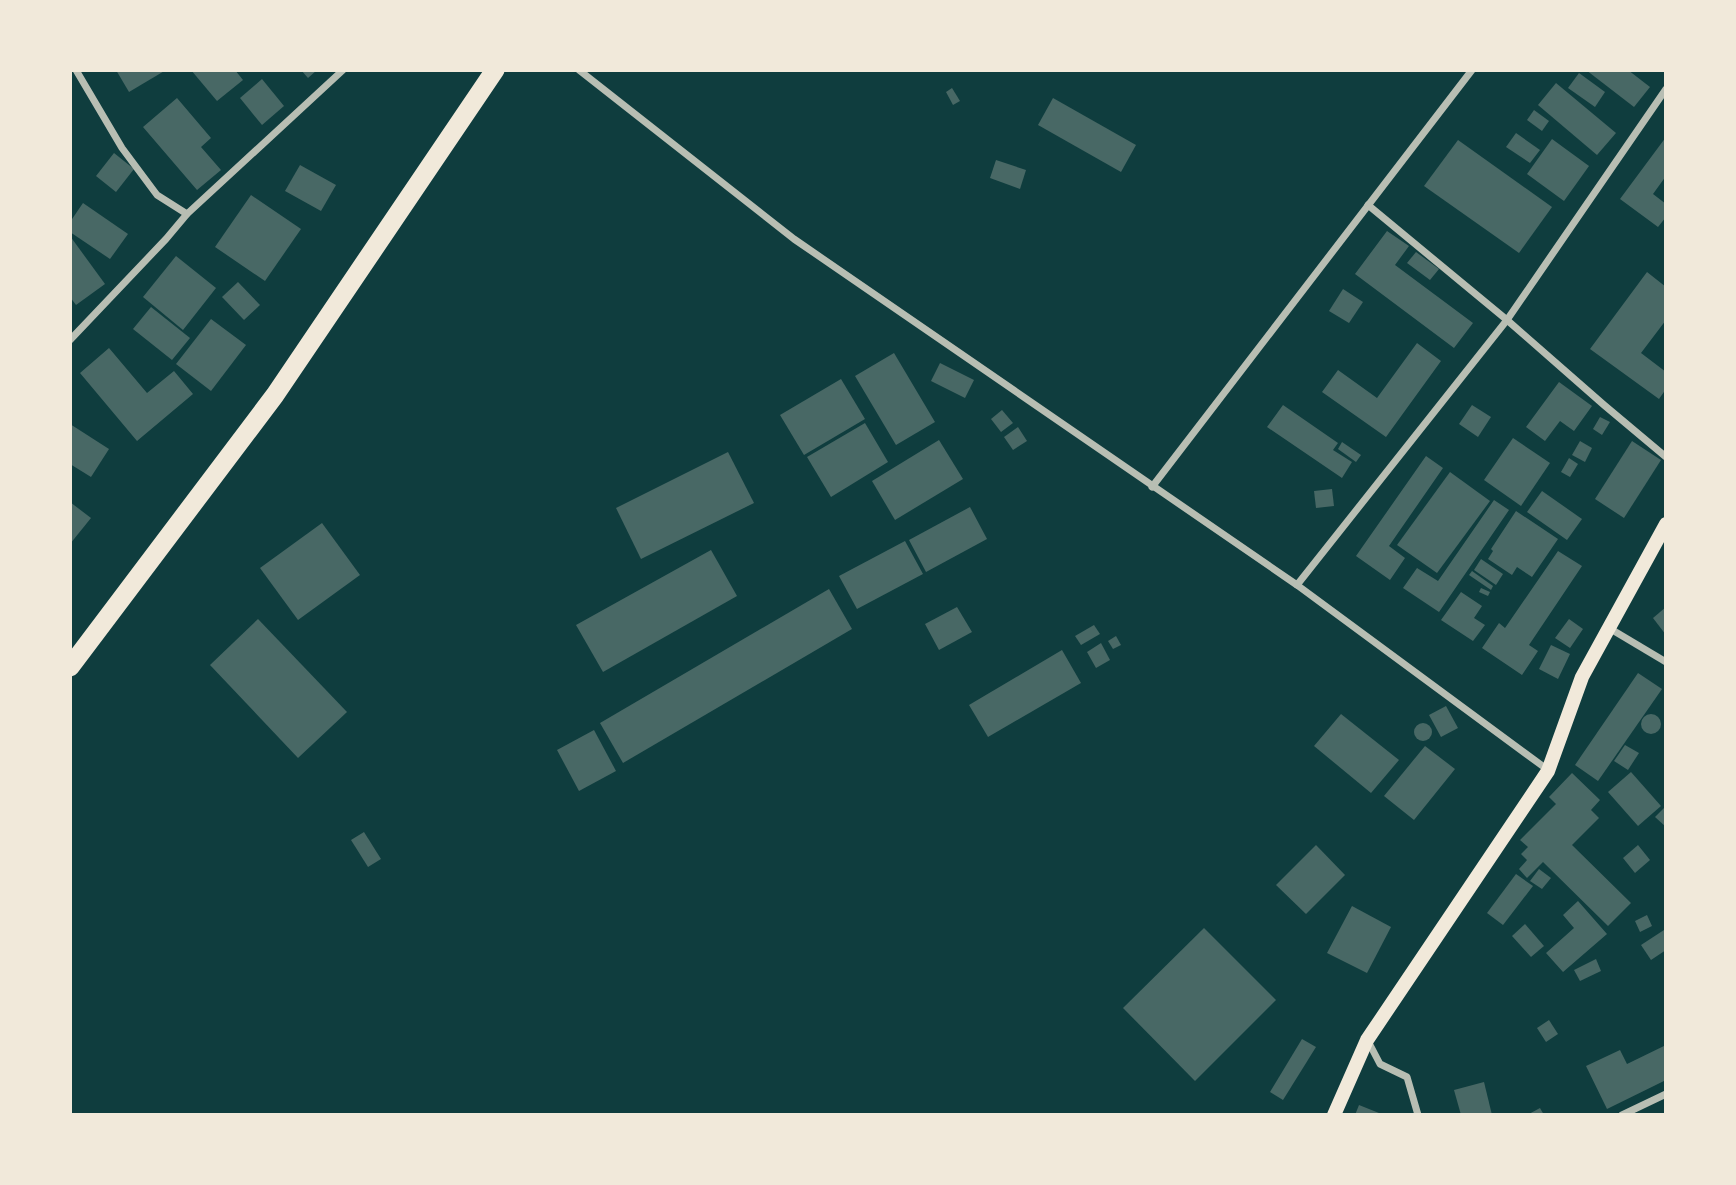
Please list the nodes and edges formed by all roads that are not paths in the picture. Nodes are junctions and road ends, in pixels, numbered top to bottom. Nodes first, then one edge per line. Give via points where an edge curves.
1 (76, 70) edge
2 (343, 70) edge
3 (495, 70) edge
4 (579, 70) edge
5 (1472, 70) edge
6 (1666, 89) edge
7 (1368, 205) junction
8 (187, 214) junction
9 (1507, 320) junction
10 (70, 340) edge
11 (1666, 457) edge
12 (1152, 487) junction
13 (1666, 524) edge
14 (1297, 585) junction
15 (1609, 628) junction
16 (1666, 662) edge
17 (70, 667) edge
18 (1548, 771) junction
19 (1367, 1040) junction
20 (1666, 1094) edge
21 (1334, 1115) edge
22 (1418, 1115) edge
23 (1622, 1115) edge

1 - 8 street via 122,148 157,194
2 - 8 street
3 - 17 highway via 275,394
4 - 12 street via 794,239
5 - 7 street
6 - 9 street
7 - 9 street
7 - 12 street
8 - 10 street
9 - 11 street
9 - 14 street
12 - 14 street
13 - 15 main road
14 - 18 street
15 - 16 street
15 - 18 main road via 1582,677
18 - 19 main road
19 - 21 main road
19 - 22 street via 1380,1064 1407,1077
20 - 23 street

